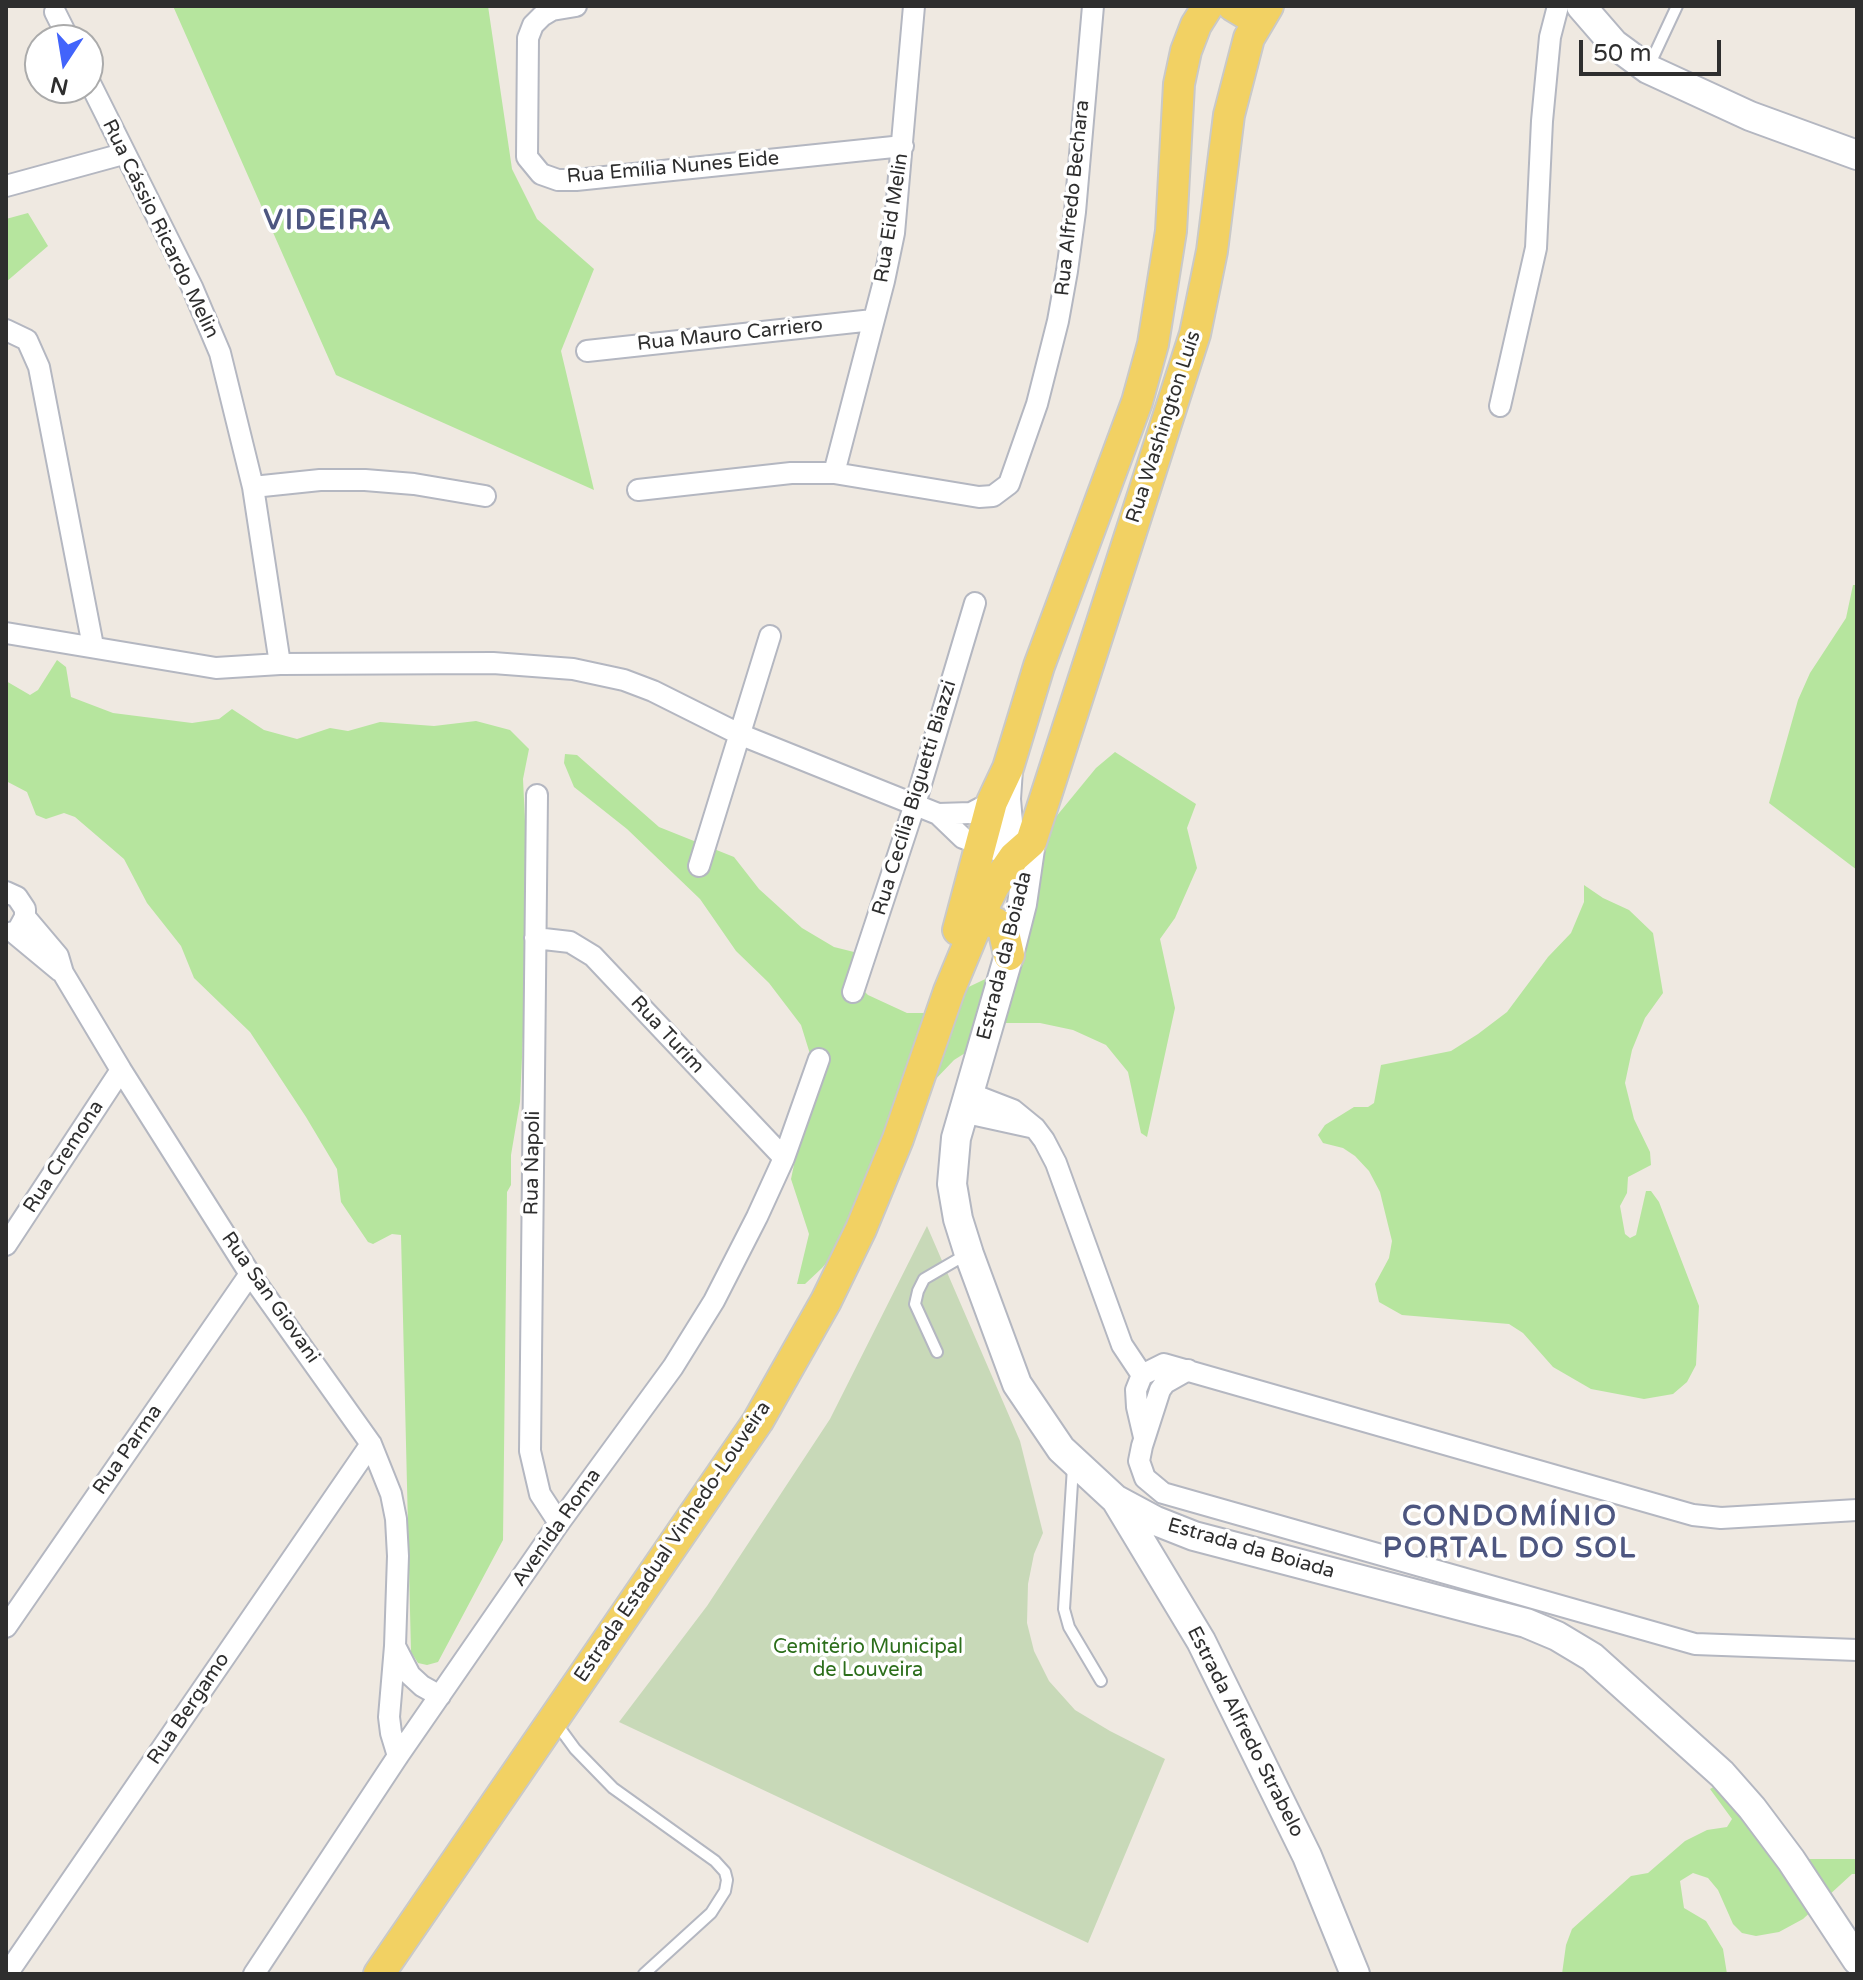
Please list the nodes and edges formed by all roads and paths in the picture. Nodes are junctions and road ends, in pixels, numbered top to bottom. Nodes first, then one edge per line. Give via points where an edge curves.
1 (576, 6) edge
2 (914, 6) edge
3 (1093, 6) edge
4 (1208, 6) edge
5 (1558, 6) edge
6 (1581, 6) edge
7 (1677, 6) edge
8 (566, 7) edge
9 (1253, 11) edge
10 (55, 12) dead end
11 (61, 24) edge
12 (1648, 69) junction
13 (100, 104) edge
14 (903, 146) junction
15 (123, 154) junction
16 (1857, 155) edge
17 (6, 186) edge
18 (873, 320) junction
19 (6, 330) edge
20 (587, 351) dead end
21 (1500, 406) dead end
22 (834, 473) junction
23 (253, 487) junction
24 (638, 490) dead end
25 (485, 496) dead end
26 (975, 603) dead end
27 (6, 633) edge
28 (770, 636) dead end
29 (93, 646) junction
30 (280, 664) junction
31 (1026, 710) junction
32 (1068, 723) junction
33 (739, 734) junction
34 (1008, 768) junction
35 (537, 795) dead end
36 (992, 802) junction
37 (915, 804) junction
38 (938, 814) junction
39 (980, 844) junction
40 (1024, 861) junction
41 (699, 866) dead end
42 (8, 889) edge
43 (978, 921) junction
44 (15, 928) edge
45 (535, 938) junction
46 (1009, 955) junction
47 (949, 991) junction
48 (853, 992) dead end
49 (819, 1059) dead end
50 (121, 1070) junction
51 (966, 1102) junction
52 (784, 1158) junction
53 (6, 1245) edge
54 (969, 1254) junction
55 (250, 1274) junction
56 (937, 1352) dead end
57 (1188, 1370) junction
58 (1142, 1375) junction
59 (1144, 1438) junction
60 (371, 1444) junction
61 (1073, 1461) junction
62 (1115, 1499) junction
63 (1857, 1510) edge
64 (559, 1523) junction
65 (1194, 1536) junction
66 (1166, 1581) junction
67 (6, 1627) edge
68 (395, 1646) junction
69 (1857, 1650) edge
70 (1101, 1681) dead end
71 (440, 1696) junction
72 (553, 1718) junction
73 (398, 1756) junction
74 (1857, 1960) edge
75 (7, 1974) edge
76 (254, 1974) edge
77 (379, 1974) edge
78 (644, 1974) edge
79 (1355, 1974) edge

1 - 8 street
2 - 14 street, Rua Eid Melin
3 - 22 street, Rua Alfredo Bechara via 1067,271 1037,404 1009,484 993,496 979,497
4 - 31 main road via 1186,51 1179,84 1171,231 1153,344
5 - 21 street via 1550,37 1536,248
6 - 12 main road via 1614,44
7 - 12 lane
8 - 14 street, Rua Emília Nunes Eide via 542,16 528,38 527,157 541,174 576,180
9 - 32 main road, Rua Washington Luís via 1229,115 1212,251 1195,334
10 - 11 street
12 - 16 main road via 1750,116
13 - 15 street, Rua Cássio Ricardo Melin
14 - 18 street, Rua Eid Melin via 894,233
15 - 17 street
15 - 23 street, Rua Cássio Ricardo Melin via 220,353
18 - 20 street, Rua Mauro Carriero
18 - 22 street, Rua Eid Melin
19 - 29 street via 27,340 39,367
22 - 24 street, Rua Alfredo Bechara
23 - 25 street via 365,480
23 - 30 street, Rua Cássio Ricardo Melin
26 - 37 street, Rua Cecília Biguetti Biazzi
27 - 29 street
28 - 33 street
29 - 30 street via 199,666
30 - 33 street via 493,663 573,669 624,680
31 - 32 main road
31 - 34 main road
32 - 40 main road, Rua Washington Luís
33 - 37 street
33 - 41 street
34 - 36 main road
34 - 40 main road via 1007,819
35 - 45 street, Rua Napoli
36 - 38 street via 971,813
36 - 39 main road
37 - 38 street
37 - 48 street, Rua Cecília Biguetti Biazzi
38 - 39 street via 963,838
39 - 40 street
39 - 47 main road
40 - 43 main road, Rua Washington Luís via 994,886
40 - 46 main road, Estrada da Boiada
42 - 44 street, Rua San Giovani via 22,902
43 - 46 main road via 1003,928
43 - 47 main road, Rua Washington Luís
44 - 50 street, Rua San Giovani via 63,973
45 - 52 street, Rua Turim via 570,942 593,956
45 - 64 street, Rua Napoli via 530,1451 540,1494
46 - 51 main road, Estrada da Boiada
47 - 72 main road, Estrada Estadual Vinhedo-Louveira via 881,1182 826,1301 735,1456
49 - 52 street, Avenida Roma
50 - 53 street, Rua Cremona
50 - 55 street, Rua San Giovani
51 - 54 main road, Estrada da Boiada via 952,1184
51 - 58 street via 1035,1128 1056,1163 1122,1345
52 - 64 street, Avenida Roma via 714,1301 673,1367
54 - 56 lane via 924,1279 918,1291 915,1304
54 - 61 main road, Estrada da Boiada via 1017,1384
55 - 60 street, Rua San Giovani
55 - 67 street, Rua Parma
57 - 58 street via 1164,1364
57 - 59 street via 1160,1390
57 - 63 street via 1693,1515 1734,1518
58 - 59 street via 1135,1398
59 - 69 street via 1139,1461 1145,1478 1163,1493 1191,1502 1695,1644
60 - 68 street, Rua San Giovani via 396,1519
60 - 75 street, Rua Bergamo
61 - 62 main road, Estrada da Boiada
61 - 70 lane via 1064,1609
62 - 65 main road, Estrada da Boiada
62 - 66 main road, Estrada Alfredo Strabelo
64 - 71 street, Avenida Roma
65 - 66 main road via 1177,1554
65 - 74 main road, Estrada da Boiada via 1526,1623 1592,1657 1722,1774 1791,1860
66 - 79 main road, Estrada Alfredo Strabelo via 1307,1856
68 - 71 street via 416,1682
68 - 73 street, Rua San Giovani via 389,1717
71 - 73 street, Avenida Roma
72 - 77 main road, Estrada Estadual Vinhedo-Louveira
72 - 78 lane via 613,1788 725,1872 725,1891 711,1913
73 - 76 street, Avenida Roma

